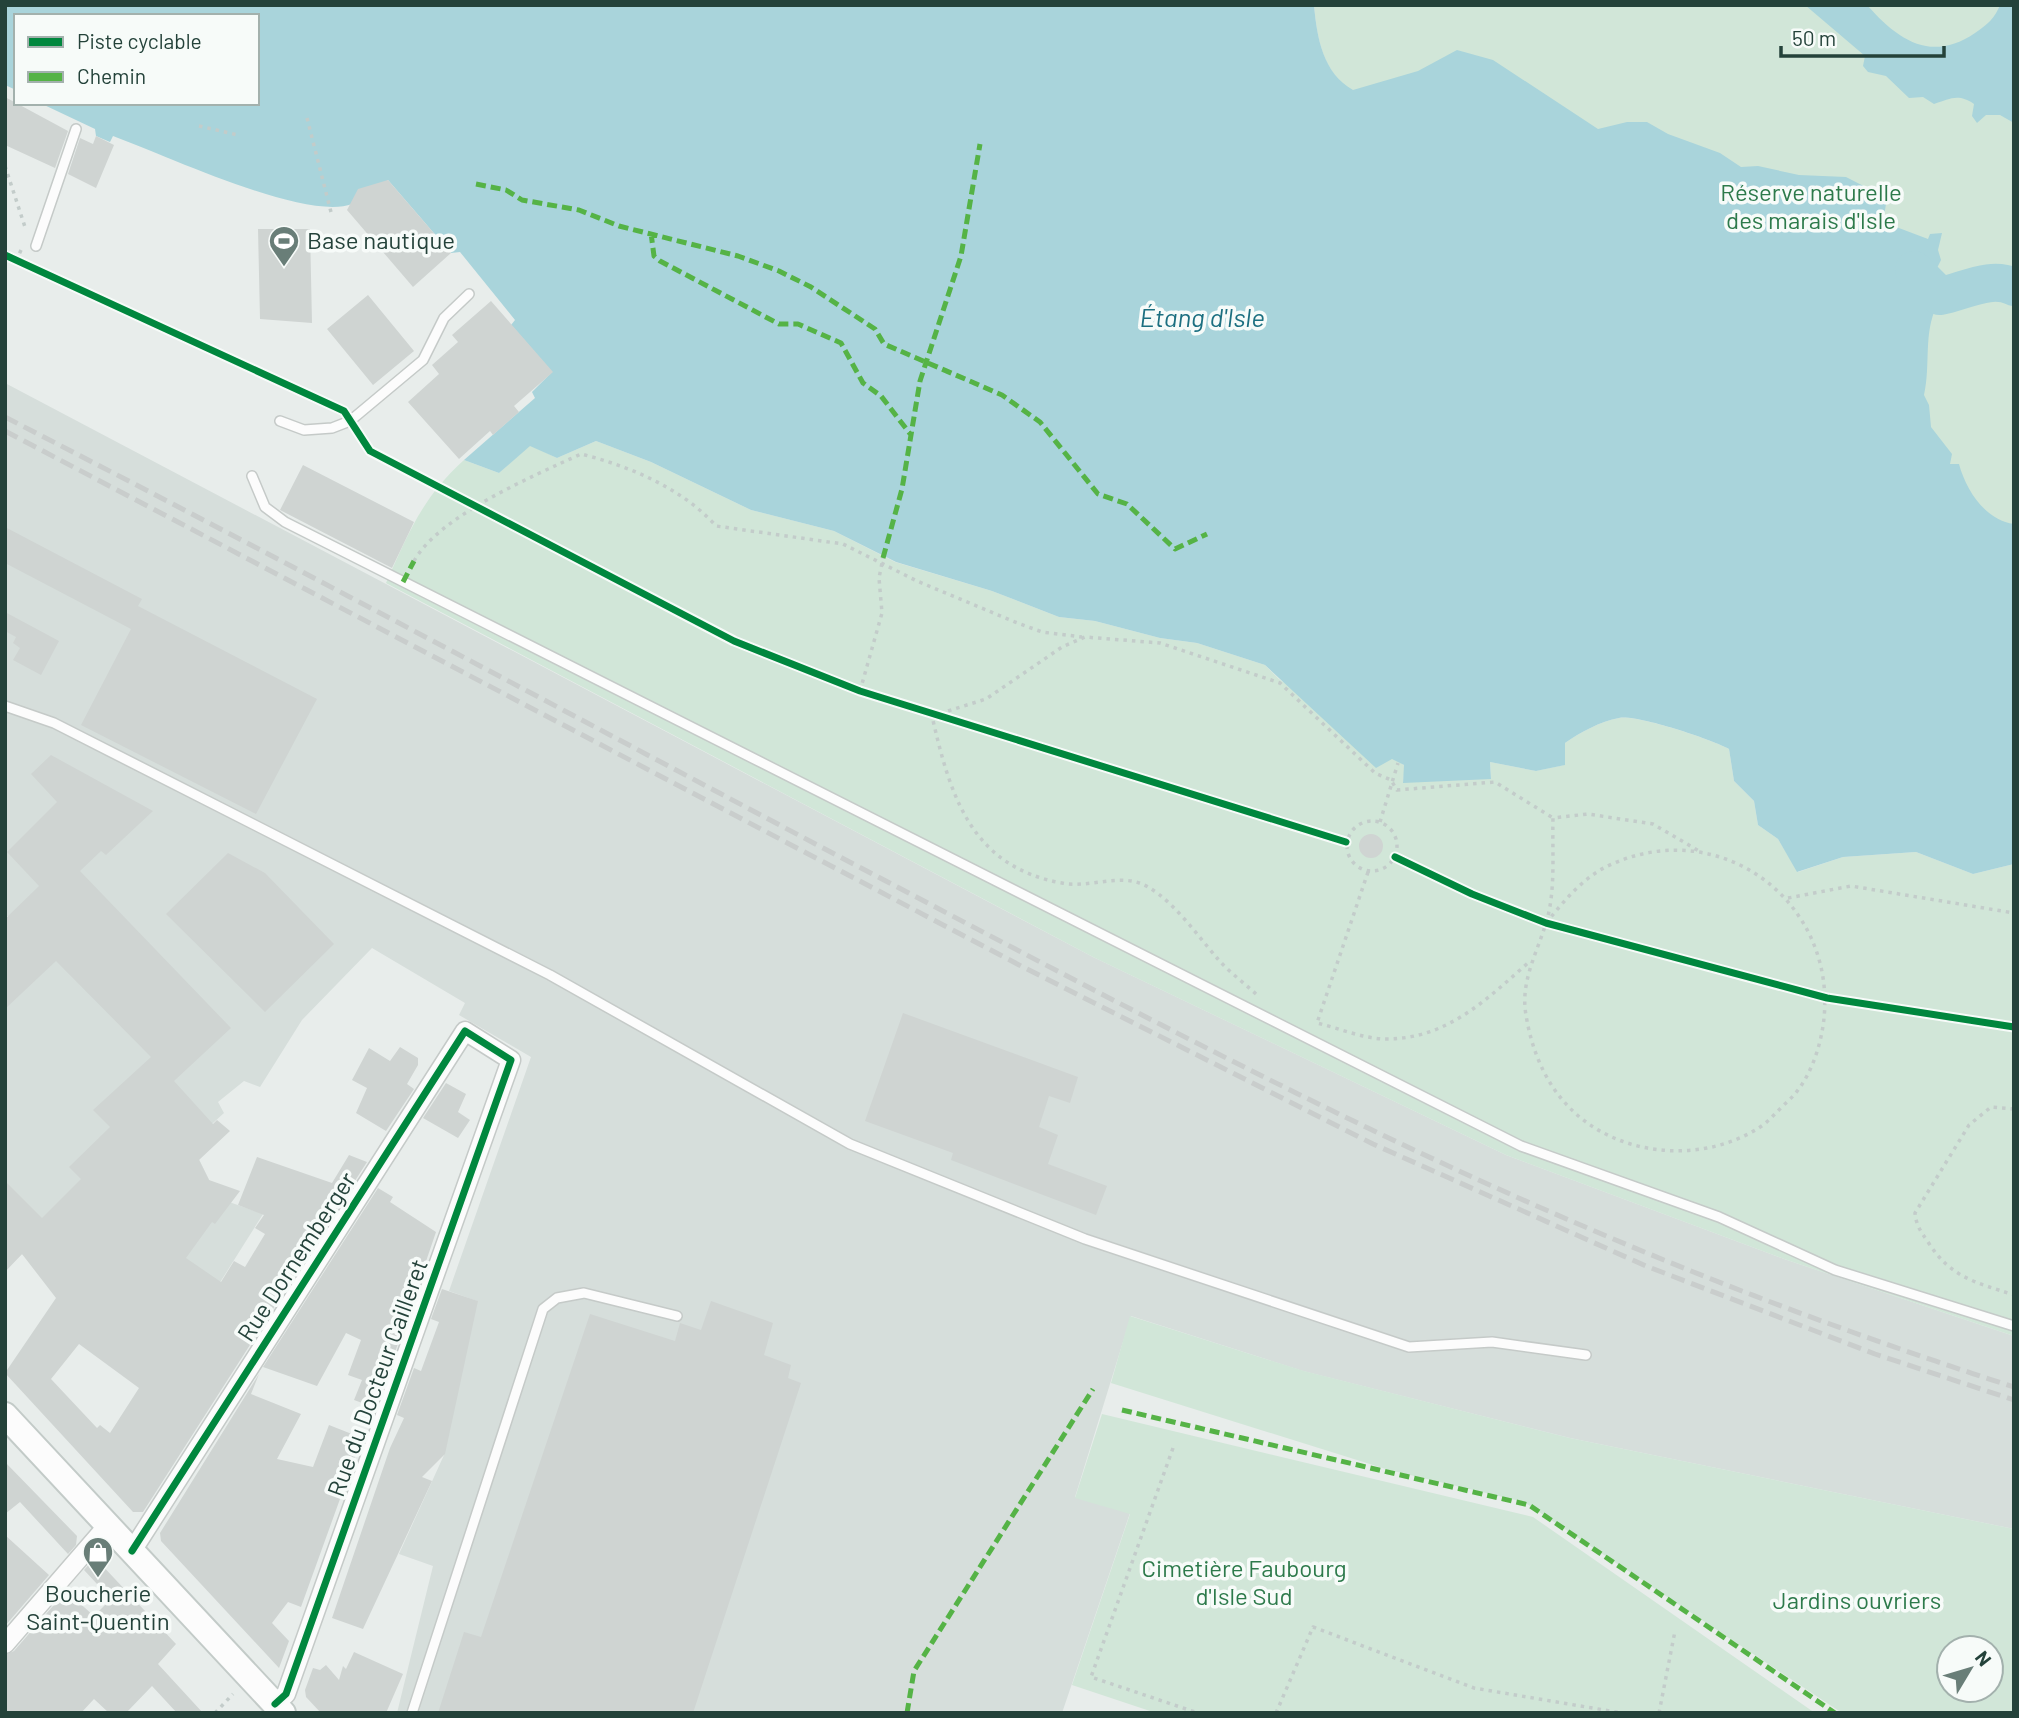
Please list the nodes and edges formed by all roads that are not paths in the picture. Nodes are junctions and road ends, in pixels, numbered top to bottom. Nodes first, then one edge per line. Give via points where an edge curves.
1 (76, 129) dead end
2 (36, 246) dead end
3 (469, 294) dead end
4 (280, 421) dead end
5 (252, 476) dead end
6 (5, 706) edge
7 (511, 1060) joint
8 (677, 1316) dead end
9 (2014, 1326) edge
10 (1586, 1355) dead end
11 (5, 1415) edge
12 (108, 1525) junction
13 (132, 1550) junction
14 (5, 1644) edge
15 (279, 1708) edge
16 (412, 1713) edge

1 - 2 lane
3 - 4 lane via 444,318 423,360 350,421 304,430
5 - 9 lane via 265,507 285,522 1521,1146 1719,1217 1835,1270
6 - 10 lane via 54,723 550,975 862,1149 1086,1238 1409,1347 1492,1342
7 - 13 street, Rue Dornemberger via 465,1031
7 - 15 street, Rue du Docteur Cailleret
8 - 16 lane via 584,1293 557,1298 543,1309
11 - 12 main road
12 - 13 main road
12 - 14 street
13 - 15 main road

